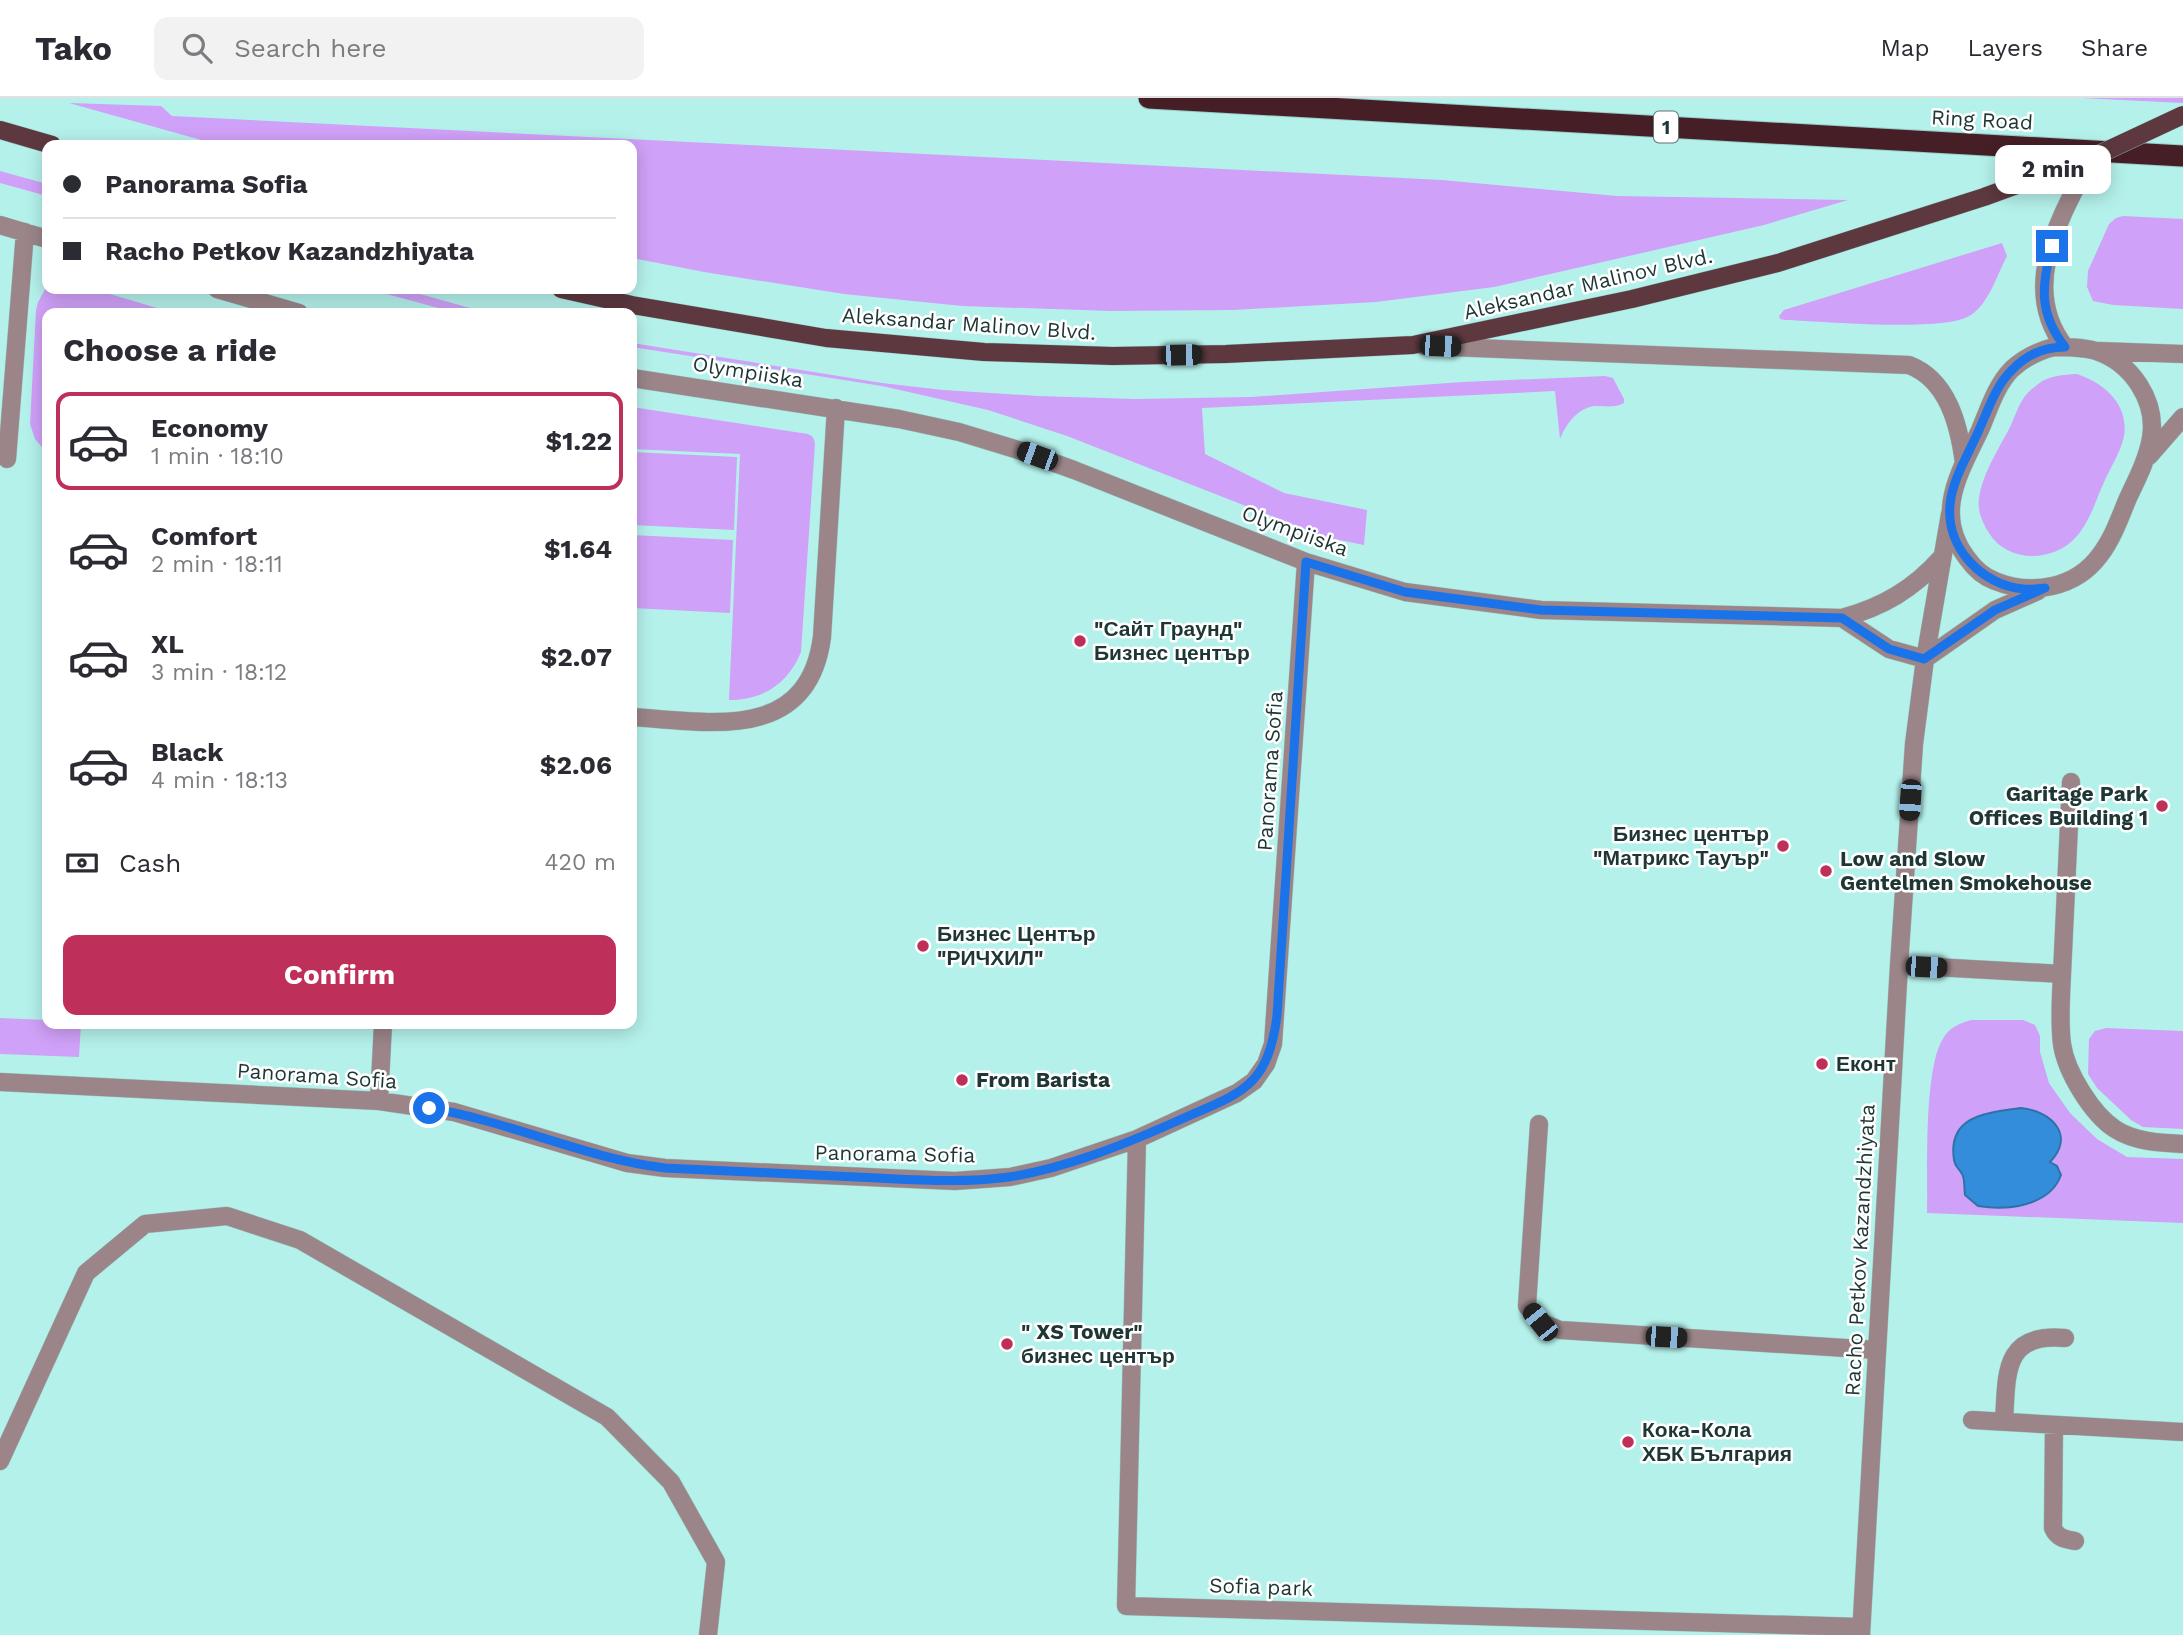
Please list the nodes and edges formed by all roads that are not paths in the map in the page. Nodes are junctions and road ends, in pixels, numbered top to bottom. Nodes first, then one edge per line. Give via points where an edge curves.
1 (1149, 98) edge
2 (2183, 115) edge
3 (0, 130) edge
4 (42, 142) edge
5 (2183, 156) edge
6 (2091, 158) junction
7 (0, 225) edge
8 (24, 232) junction
9 (42, 237) edge
10 (234, 294) edge
11 (583, 294) edge
12 (282, 308) edge
13 (1413, 345) junction
14 (2065, 347) junction
15 (2095, 351) junction
16 (2183, 354) edge
17 (637, 379) edge
18 (836, 408) junction
19 (2183, 417) edge
20 (7, 458) dead end
21 (2145, 461) junction
22 (1964, 463) junction
23 (1950, 514) junction
24 (1941, 558) junction
25 (1306, 562) junction
26 (2045, 588) junction
27 (1842, 618) junction
28 (1924, 659) junction
29 (637, 717) edge
30 (2071, 782) dead end
31 (1899, 965) junction
32 (2062, 974) junction
33 (383, 1029) edge
34 (0, 1082) edge
35 (379, 1101) junction
36 (1539, 1124) dead end
37 (1137, 1139) junction
38 (2183, 1144) edge
39 (2065, 1338) dead end
40 (1877, 1350) junction
41 (1972, 1420) dead end
42 (2004, 1422) junction
43 (2053, 1425) junction
44 (2183, 1432) edge
45 (0, 1461) edge
46 (2075, 1541) dead end
47 (1861, 1631) edge
48 (708, 1635) edge

1 - 5 highway, Ring Road / 1
2 - 6 main road, Aleksandar Malinov Blvd., bridge
3 - 4 main road
6 - 13 main road, Aleksandar Malinov Blvd. via 1778,263
6 - 14 street via 2059,222 2045,271 2046,312
7 - 8 street
8 - 9 street
8 - 20 street
10 - 12 street
11 - 13 main road, Aleksandar Malinov Blvd. via 826,338 984,352 1113,356
13 - 22 street via 1909,365 1922,369 1943,393 1959,429
14 - 15 street
14 - 22 street via 2026,358 2002,381
15 - 16 street
15 - 21 street via 2126,368 2146,396 2152,424
17 - 18 street, Olympiiska
18 - 25 street, Olympiiska via 911,421 1018,450
18 - 29 street via 822,637 812,675 782,709 757,719 732,723
19 - 21 street
21 - 26 street via 2101,555 2080,575
22 - 23 street
23 - 24 street, Racho Petkov Kazandzhiyata
23 - 26 street via 1960,549 1972,566 2005,585
24 - 27 street, Olympiiska via 1892,599
24 - 28 street, Racho Petkov Kazandzhiyata
25 - 27 street, Olympiiska via 1405,592 1541,610
25 - 37 street, Panorama Sofia via 1273,1044 1266,1064 1246,1087
26 - 28 street via 1995,610
27 - 28 street via 1889,649
28 - 31 street, Racho Petkov Kazandzhiyata
30 - 32 street
31 - 32 street
31 - 40 street, Racho Petkov Kazandzhiyata
32 - 38 street via 2062,1045 2078,1088 2115,1129 2139,1139
33 - 35 street
34 - 35 street, Panorama Sofia
35 - 37 street, Panorama Sofia via 454,1112 627,1163 706,1170 955,1181 1051,1168
36 - 40 street via 1527,1306 1540,1322 1560,1330
37 - 47 street, Sofia park via 1126,1606
39 - 42 street via 2035,1338 2017,1349 2008,1369
40 - 47 street, Racho Petkov Kazandzhiyata
41 - 42 street
42 - 43 street
43 - 44 street
43 - 46 street via 2053,1528 2062,1538
45 - 48 street via 86,1273 145,1224 226,1216 300,1240 607,1417 671,1482 716,1562

